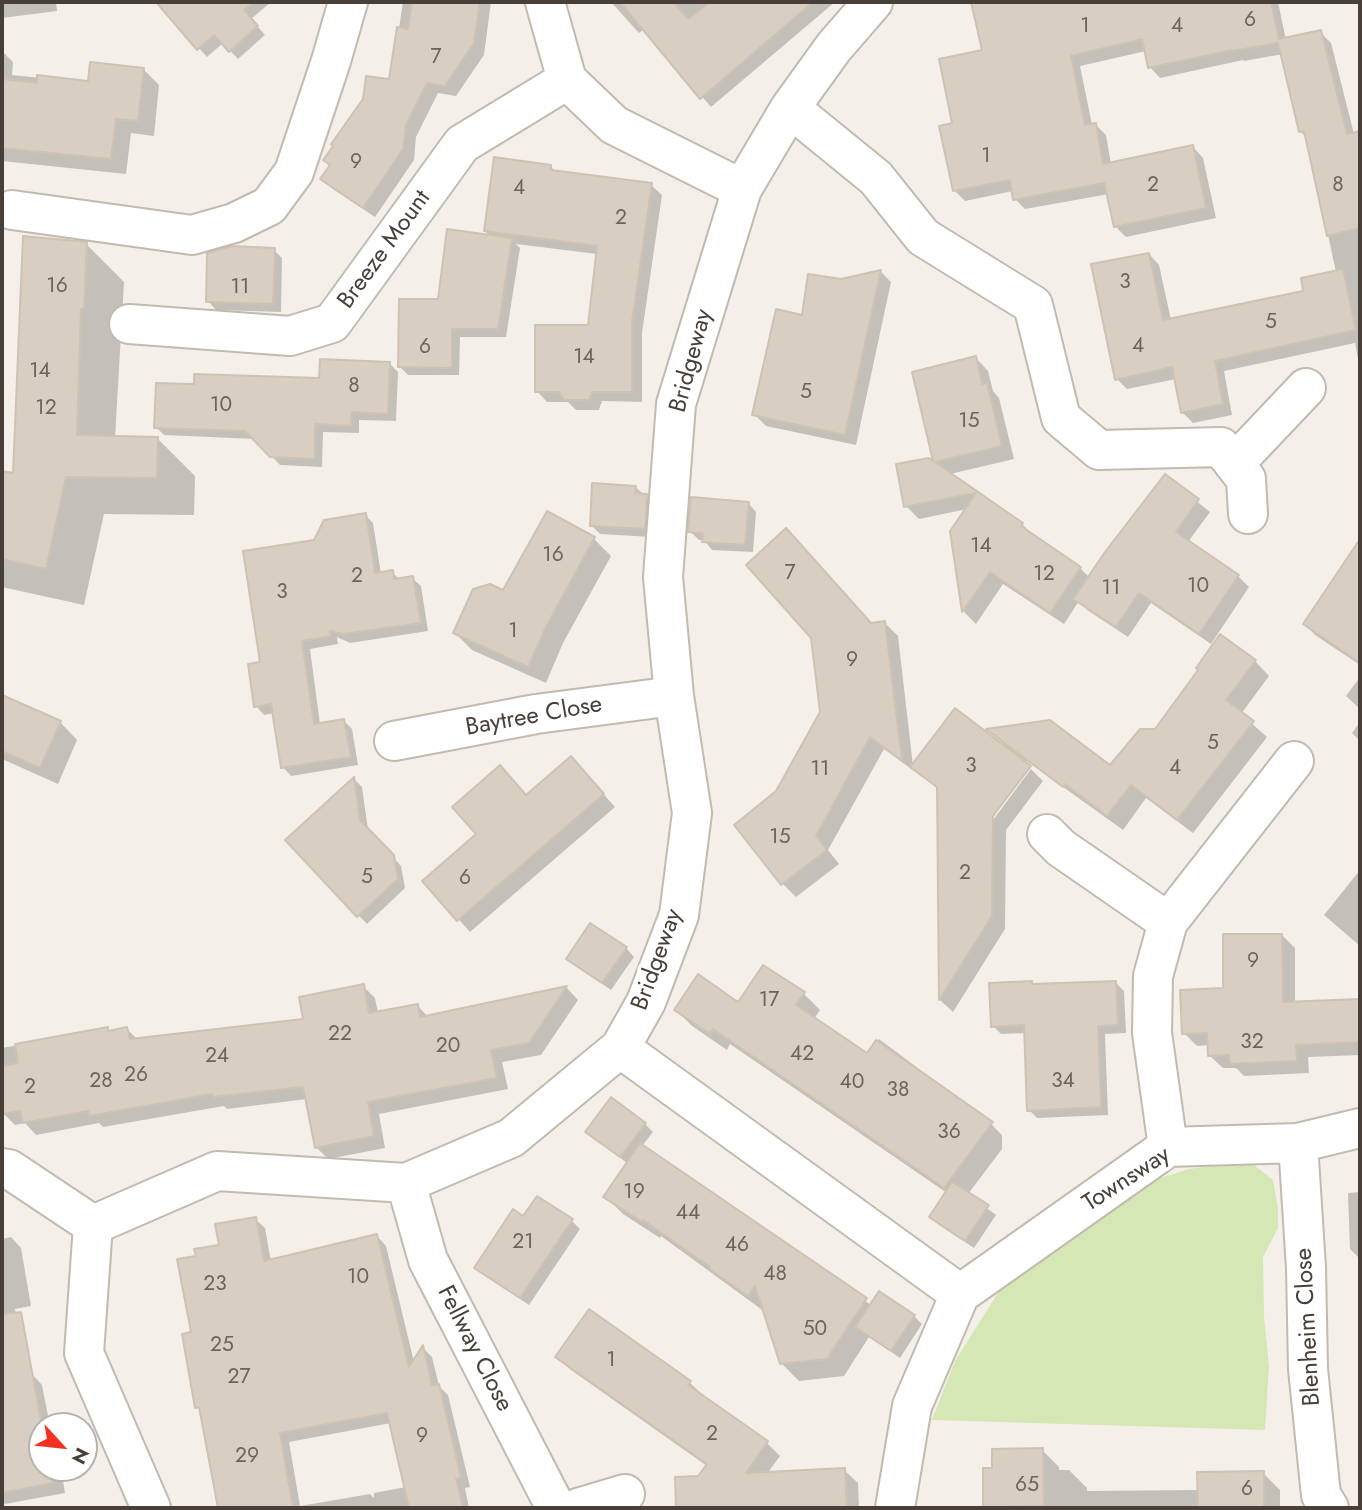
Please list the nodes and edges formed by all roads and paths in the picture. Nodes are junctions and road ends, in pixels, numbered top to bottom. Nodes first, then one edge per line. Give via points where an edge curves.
1 (348, 2) edge
2 (545, 2) edge
3 (873, 2) edge
4 (567, 80) junction
5 (790, 108) junction
6 (742, 189) junction
7 (12, 210) dead end
8 (129, 324) dead end
9 (1306, 388) dead end
10 (1234, 464) junction
11 (1248, 514) dead end
12 (674, 696) junction
13 (394, 741) dead end
14 (1294, 761) dead end
15 (1047, 834) dead end
16 (1168, 922) junction
17 (620, 1048) junction
18 (1360, 1128) edge
19 (1298, 1143) junction
20 (1168, 1147) junction
21 (2, 1168) edge
22 (406, 1184) junction
23 (93, 1225) junction
24 (960, 1294) junction
25 (625, 1494) dead end
26 (151, 1508) edge
27 (555, 1508) edge
28 (578, 1508) edge
29 (895, 1508) edge
30 (1329, 1508) edge

1 - 7 street via 294,172 269,206 234,223 192,235
2 - 4 street
3 - 5 street, Bridgeway
4 - 6 street via 614,125
4 - 8 street, Breeze Mount via 462,144 332,323 290,336
5 - 6 street, Bridgeway
5 - 10 street via 876,178 923,237 1033,305 1061,418 1099,450 1221,447
6 - 12 street, Bridgeway via 676,404 663,577
9 - 10 street
10 - 11 street via 1247,479
12 - 13 street, Baytree Close via 536,714
12 - 17 street, Bridgeway via 692,813 679,915 646,1002
14 - 16 street
15 - 16 street
16 - 20 street via 1153,976 1152,1033
17 - 22 street, Bridgeway via 511,1138
17 - 24 street
18 - 19 street, Townsway
19 - 20 street, Townsway
19 - 30 street, Blenheim Close via 1308,1369 1321,1495
20 - 24 street, Townsway
21 - 23 street
22 - 23 street, Bridgeway via 217,1171
22 - 27 street, Fellway Close via 428,1260
23 - 26 street via 84,1353
24 - 29 street via 912,1406
25 - 28 street

